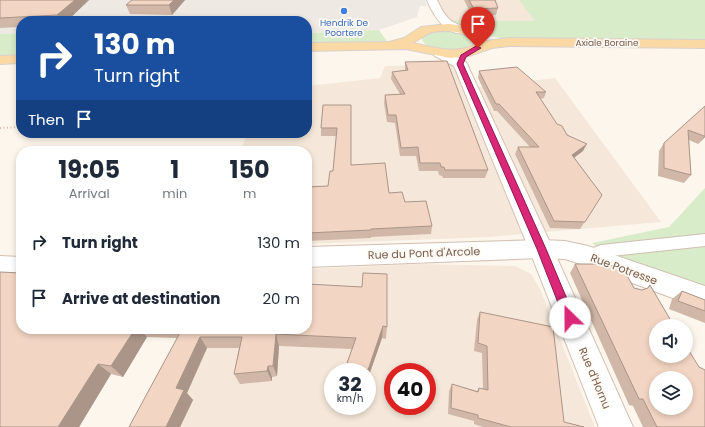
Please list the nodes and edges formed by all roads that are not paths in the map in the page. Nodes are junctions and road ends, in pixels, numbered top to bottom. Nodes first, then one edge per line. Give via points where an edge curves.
1 (432, 0) edge
2 (440, 18) junction
3 (430, 29) junction
4 (468, 32) junction
5 (416, 35) junction
6 (509, 42) junction
7 (389, 44) junction
8 (705, 44) edge
9 (312, 48) edge
10 (425, 49) junction
11 (440, 53) joint
12 (469, 54) junction
13 (16, 59) edge
14 (0, 60) edge
15 (705, 240) edge
16 (542, 249) junction
17 (588, 256) junction
18 (312, 257) edge
19 (0, 266) edge
20 (16, 266) edge
21 (620, 267) junction
22 (633, 290) edge
23 (705, 298) edge
24 (616, 427) edge

1 - 2 street
2 - 3 street via 440,21
2 - 4 street via 454,28
3 - 4 main road via 446,28
3 - 5 main road
4 - 6 main road
4 - 12 main road via 480,43
5 - 7 main road via 412,39
5 - 10 main road via 416,42
6 - 8 main road, Axiale Boraine
6 - 12 main road via 490,44
7 - 9 main road
7 - 10 main road
10 - 11 main road
11 - 12 street via 453,59
12 - 16 street, Rue d'Hornu
13 - 14 main road
15 - 17 lane via 601,251
16 - 17 street, Rue Potresse via 566,250
16 - 18 street, Rue du Pont d'Arcole
16 - 24 street, Rue d'Hornu
17 - 21 street, Rue Potresse
19 - 20 street
21 - 22 lane
21 - 23 street, Rue Potresse

